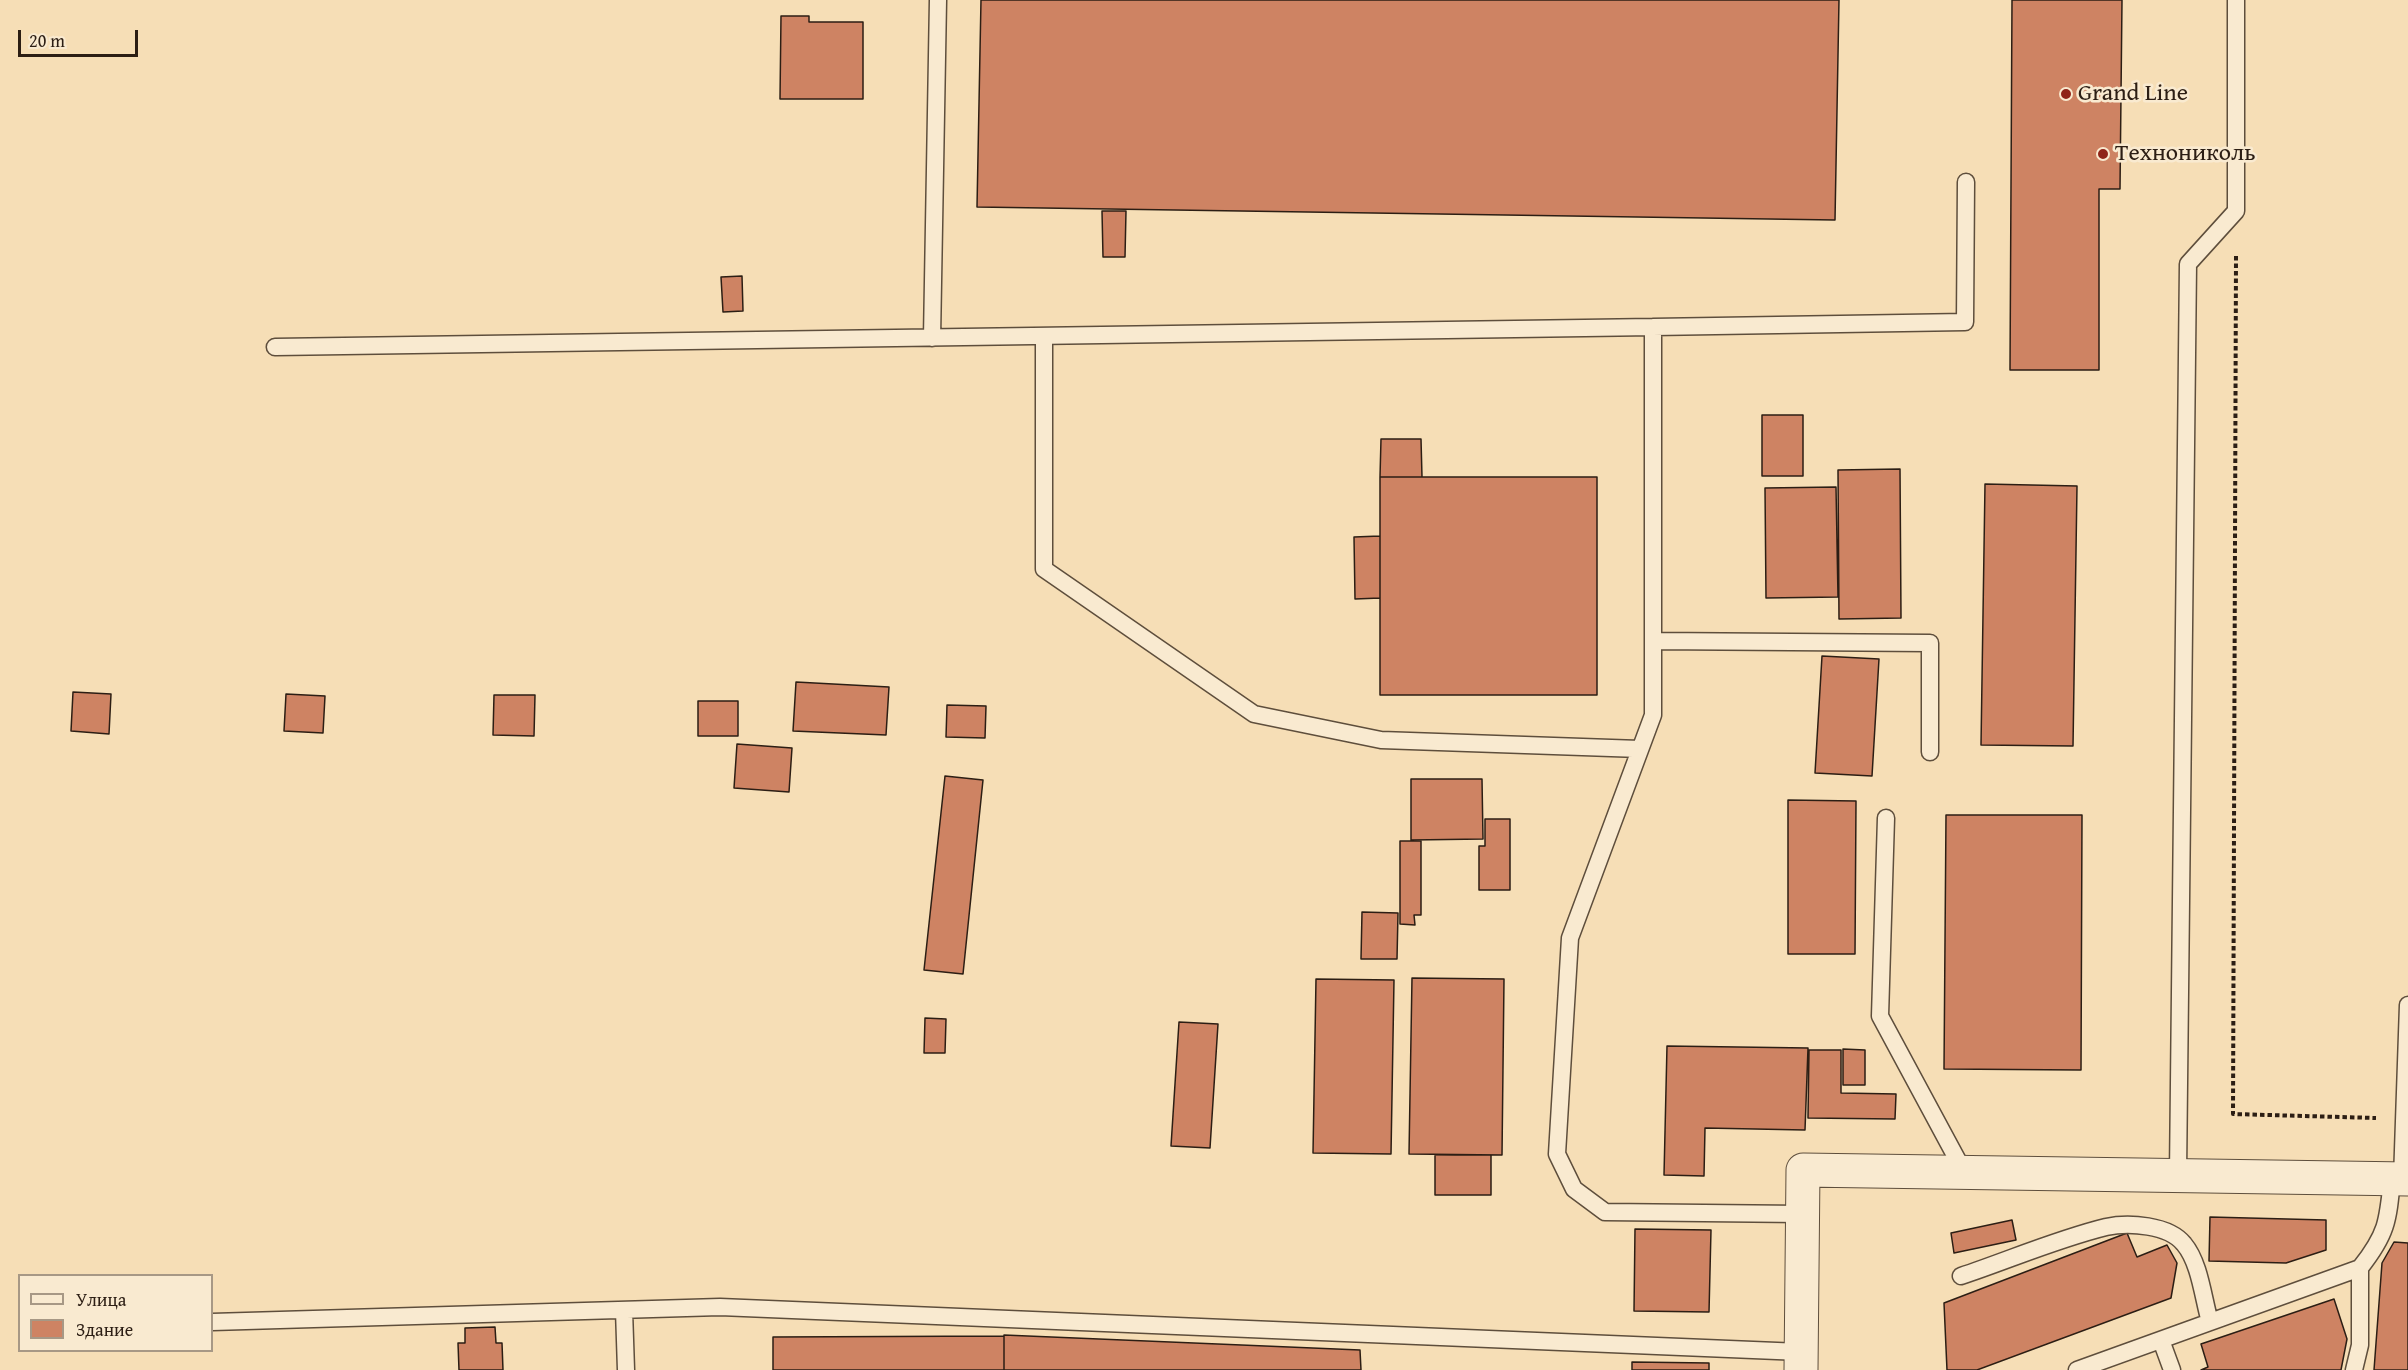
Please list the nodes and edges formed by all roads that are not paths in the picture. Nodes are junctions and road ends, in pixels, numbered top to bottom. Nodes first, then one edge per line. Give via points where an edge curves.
1 (938, 0) edge
2 (2236, 0) edge
3 (1966, 182) dead end
4 (1653, 327) junction
5 (1044, 336) junction
6 (932, 338) junction
7 (275, 347) dead end
8 (1653, 641) junction
9 (1640, 748) junction
10 (1930, 752) dead end
11 (1886, 818) dead end
12 (2408, 1005) edge
13 (1964, 1172) junction
14 (2178, 1174) junction
15 (2401, 1179) edge
16 (1802, 1214) junction
17 (2360, 1268) junction
18 (1961, 1276) dead end
19 (624, 1310) junction
20 (213, 1322) edge
21 (2210, 1322) junction
22 (2161, 1340) junction
23 (1801, 1361) edge
24 (626, 1370) edge
25 (2077, 1370) edge
26 (2172, 1370) edge
27 (2354, 1370) edge

1 - 6 lane
2 - 14 lane via 2236,211 2188,264
3 - 4 lane via 1965,322
4 - 5 lane
4 - 8 lane
5 - 6 lane
5 - 9 lane via 1044,569 1120,622 1254,714 1381,740
6 - 7 lane
8 - 9 lane via 1653,715
8 - 10 lane via 1930,643
9 - 16 lane via 1570,938 1557,1154 1574,1189 1605,1212
11 - 13 lane via 1880,1016
12 - 15 lane
13 - 14 street
13 - 16 street via 1803,1170
14 - 15 street
15 - 17 lane via 2378,1246
16 - 23 street
17 - 21 lane
17 - 27 lane via 2360,1345
18 - 21 lane via 2108,1227 2155,1227 2174,1234 2189,1251
19 - 20 lane
19 - 23 lane via 720,1307
19 - 24 lane
21 - 22 lane
22 - 25 lane
22 - 26 lane

